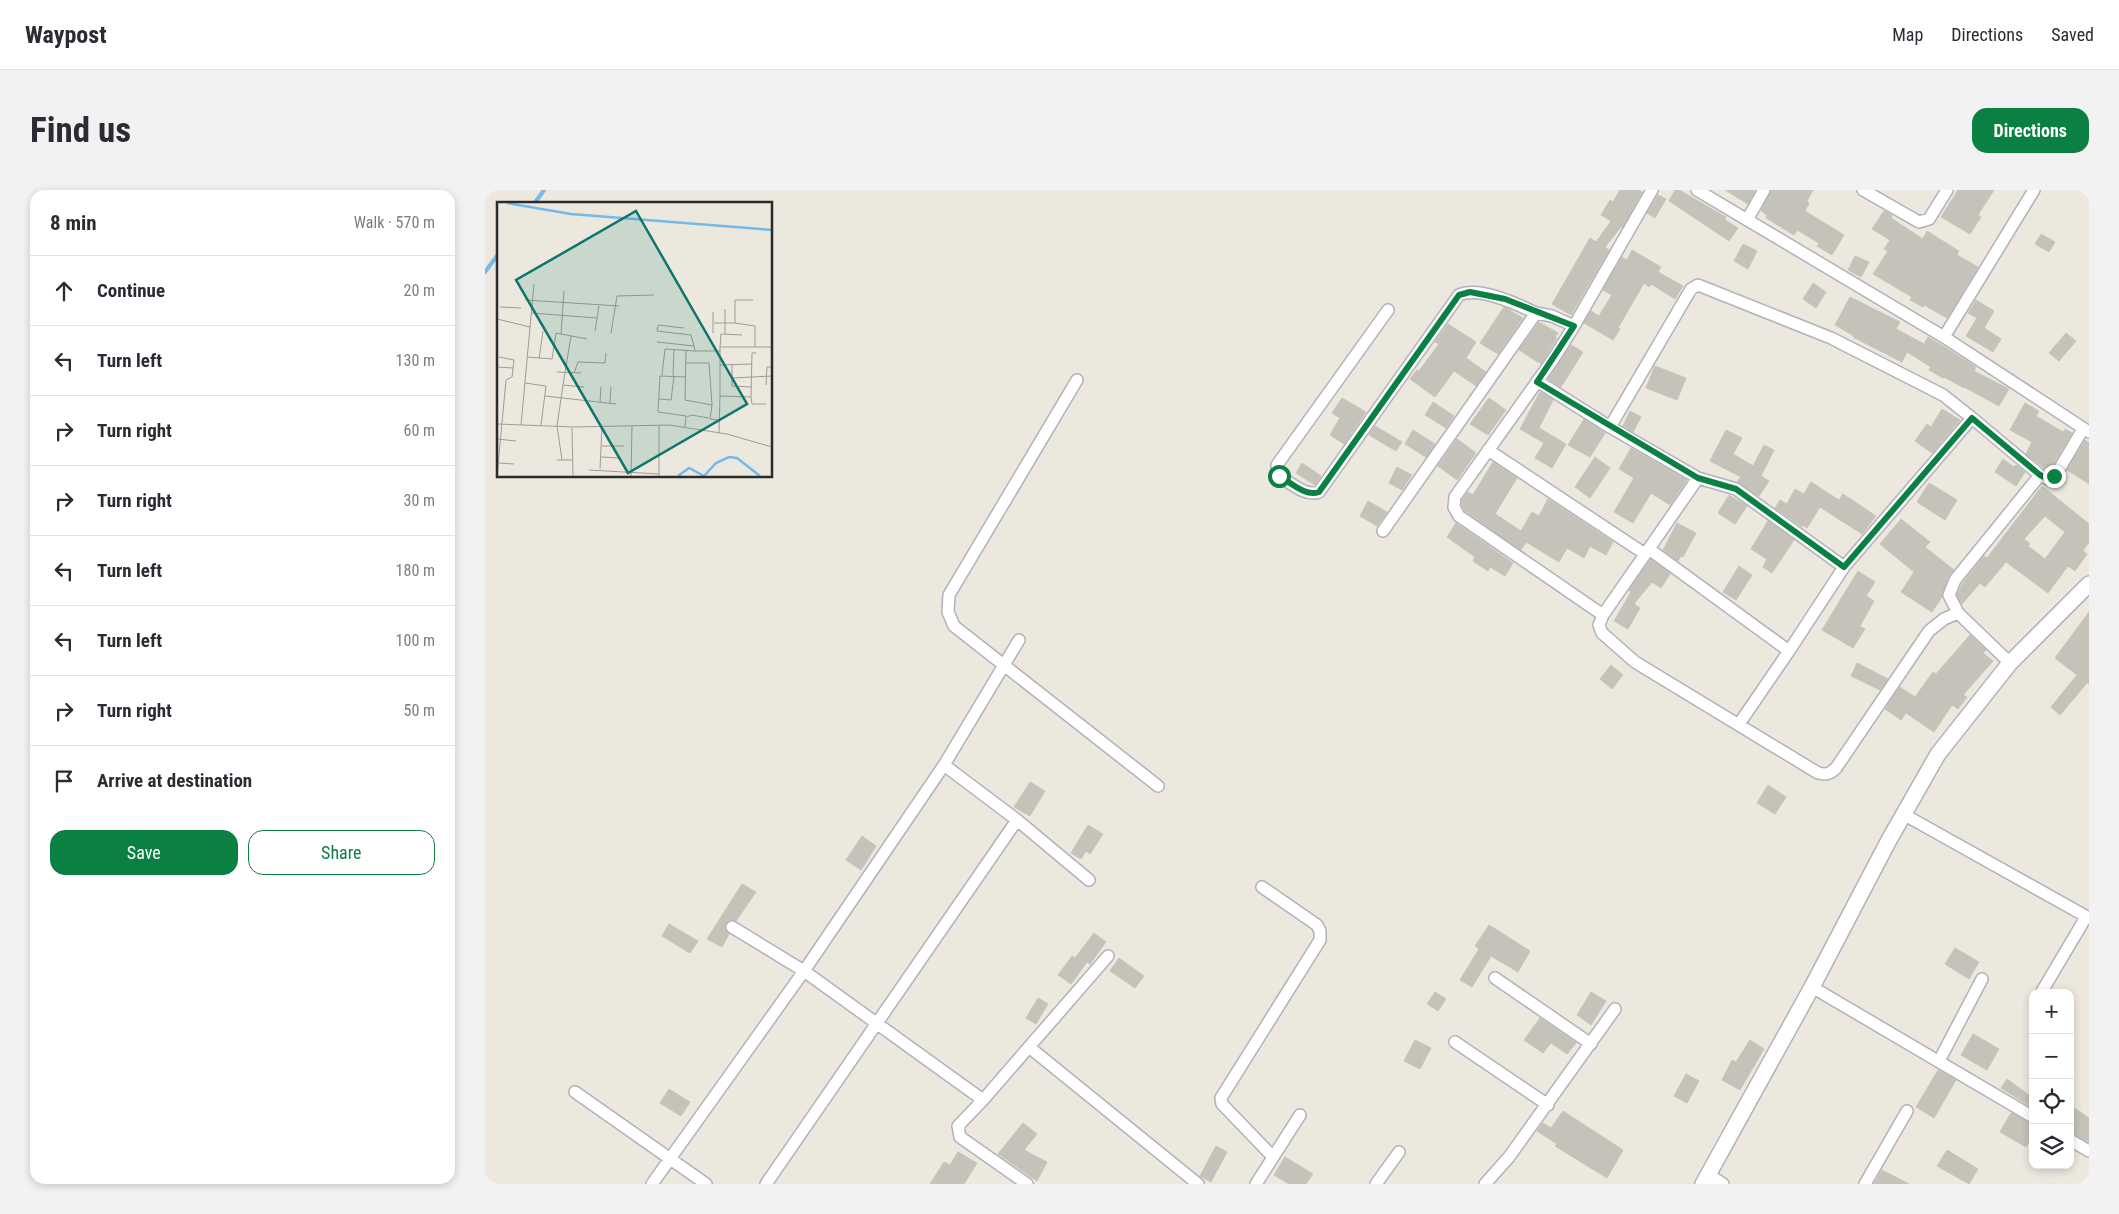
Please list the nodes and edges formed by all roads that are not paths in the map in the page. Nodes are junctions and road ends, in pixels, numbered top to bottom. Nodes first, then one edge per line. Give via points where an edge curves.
1 (1652, 190) edge
2 (1697, 190) edge
3 (1764, 190) edge
4 (1947, 190) edge
5 (2034, 190) edge
6 (1868, 191) edge
7 (1747, 220) junction
8 (1388, 310) dead end
9 (1536, 312) junction
10 (1574, 326) junction
11 (1944, 337) junction
12 (1077, 380) dead end
13 (1537, 382) junction
14 (1972, 418) junction
15 (1610, 427) junction
16 (2086, 431) edge
17 (1488, 450) junction
18 (2040, 475) junction
19 (1698, 478) junction
20 (1383, 531) dead end
21 (1647, 551) junction
22 (1844, 567) junction
23 (2089, 584) edge
24 (1958, 613) junction
25 (1603, 616) junction
26 (1019, 640) dead end
27 (1789, 651) junction
28 (2009, 663) junction
29 (1003, 664) junction
30 (1739, 724) junction
31 (943, 765) junction
32 (1158, 786) dead end
33 (1903, 814) junction
34 (1017, 820) junction
35 (1089, 880) dead end
36 (1262, 887) dead end
37 (2088, 918) edge
38 (731, 927) dead end
39 (1107, 956) dead end
40 (804, 971) junction
41 (1495, 978) dead end
42 (1982, 980) dead end
43 (1812, 987) junction
44 (2044, 989) edge
45 (1615, 1009) dead end
46 (876, 1023) junction
47 (1455, 1042) dead end
48 (1591, 1044) junction
49 (1029, 1047) junction
50 (1939, 1061) junction
51 (575, 1092) dead end
52 (983, 1100) junction
53 (1548, 1105) junction
54 (1907, 1111) dead end
55 (1300, 1114) dead end
56 (2029, 1115) edge
57 (2074, 1142) edge
58 (2089, 1151) edge
59 (1399, 1152) dead end
60 (1273, 1157) junction
61 (670, 1158) junction
62 (1706, 1179) edge
63 (653, 1184) edge
64 (706, 1184) edge
65 (765, 1184) edge
66 (1027, 1184) edge
67 (1198, 1184) edge
68 (1256, 1184) edge
69 (1376, 1184) edge
70 (1485, 1184) edge
71 (1723, 1184) edge
72 (1865, 1184) edge

1 - 10 street
2 - 7 street
3 - 7 street
4 - 6 street via 1929,219 1919,222
5 - 11 street
7 - 11 street
8 - 9 street via 1277,465 1279,476 1307,493 1319,492 1459,295 1470,292 1505,299
9 - 10 street
9 - 20 street via 1523,335
10 - 13 street
11 - 16 street
12 - 29 street via 949,595 948,612 954,626
13 - 15 street
13 - 17 street
14 - 15 street via 1943,395 1831,338 1702,284 1691,289
14 - 18 street
14 - 22 street
15 - 19 street
16 - 18 street via 2058,471 2048,479
17 - 21 street
17 - 25 street via 1455,496 1454,507 1459,516
18 - 24 street via 1955,580 1949,595
19 - 21 street
19 - 22 street via 1736,489
21 - 25 street
21 - 27 street
22 - 27 street
23 - 28 main road
24 - 28 street
24 - 30 street via 1943,619 1929,631 1831,773 1818,773
25 - 30 street via 1599,624 1602,633 1635,662
26 - 29 street
27 - 30 street
28 - 33 main road via 1938,754
29 - 31 street
29 - 32 street
31 - 34 street
31 - 40 street
33 - 37 street
33 - 43 main road
34 - 35 street
34 - 46 street
36 - 60 street via 1317,925 1320,931 1320,940 1221,1098 1222,1104
37 - 44 street
38 - 40 street
39 - 49 street
40 - 46 street
40 - 61 street
41 - 48 street
42 - 50 street
43 - 50 street
43 - 62 main road
45 - 48 street
46 - 52 street
46 - 65 street
47 - 53 street
48 - 53 street
49 - 52 street
49 - 67 street
50 - 56 street
51 - 61 street
52 - 66 street via 958,1126 960,1136
53 - 70 street
54 - 72 street
55 - 60 street
57 - 58 street
59 - 69 street
60 - 68 street
61 - 63 street
61 - 64 street
62 - 71 street

